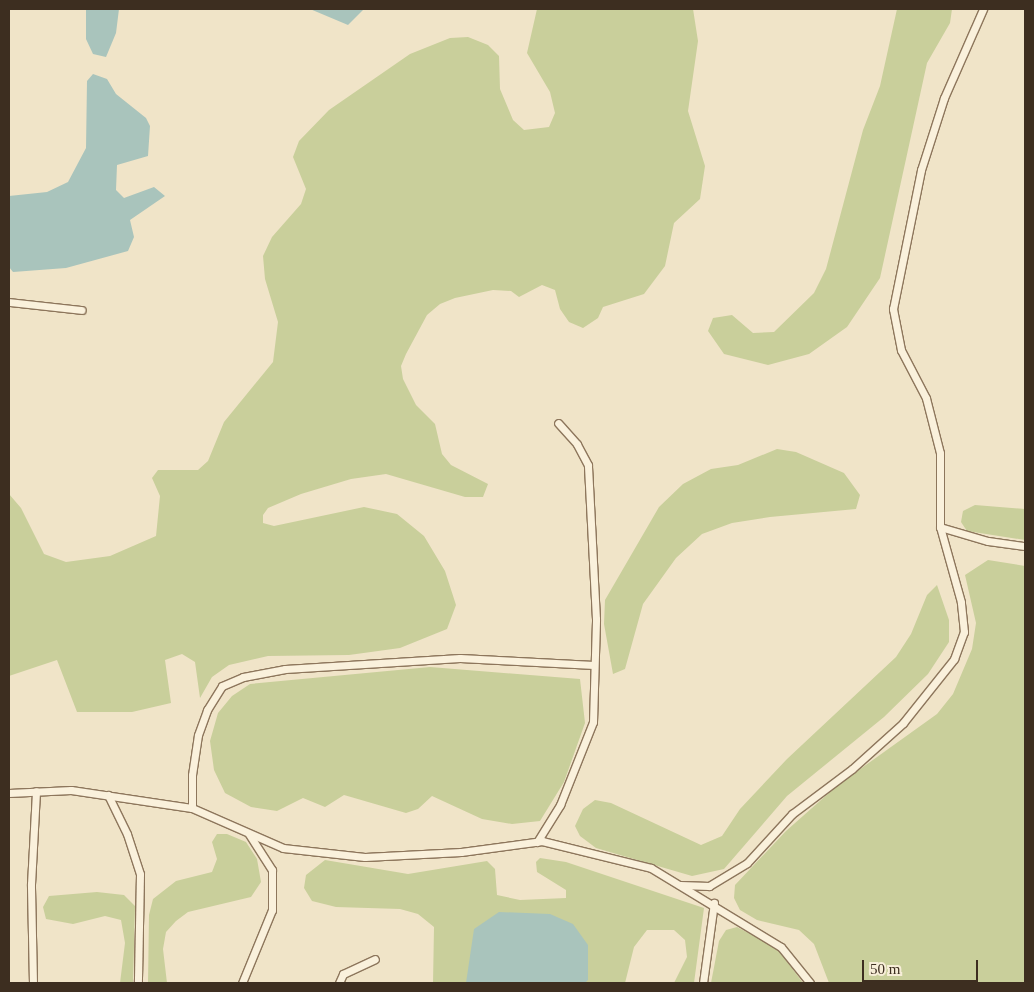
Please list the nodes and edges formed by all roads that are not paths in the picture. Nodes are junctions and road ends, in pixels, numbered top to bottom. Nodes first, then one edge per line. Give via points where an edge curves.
1 (983, 9) edge
2 (9, 302) edge
3 (82, 310) dead end
4 (558, 423) dead end
5 (940, 527) junction
6 (1025, 546) edge
7 (594, 665) junction
8 (36, 792) junction
9 (9, 793) edge
10 (108, 796) junction
11 (192, 808) junction
12 (247, 832) junction
13 (536, 842) junction
14 (680, 885) junction
15 (714, 903) junction
16 (375, 959) dead end
17 (33, 983) edge
18 (138, 983) edge
19 (242, 983) edge
20 (339, 983) edge
21 (703, 983) edge
22 (810, 983) edge

1 - 5 lane via 944,98 921,170 893,309 901,350 926,398 940,453
2 - 3 lane
4 - 7 lane via 577,444 588,465 596,619
5 - 6 lane via 988,541
5 - 14 lane via 961,602 964,632 954,659 903,723 792,814 747,863 709,886
7 - 11 lane via 460,658 285,669 243,677 222,686 208,710 195,751
7 - 13 lane via 593,722 560,805
8 - 9 lane
8 - 10 lane via 70,790
8 - 17 lane via 31,884
10 - 11 lane
10 - 18 lane via 127,834 140,874
11 - 12 lane
12 - 13 lane via 283,848 365,857 461,852
12 - 19 lane via 272,870 272,910
13 - 14 lane via 651,868
14 - 15 lane
15 - 21 lane
15 - 22 lane via 781,946
16 - 20 lane via 344,974

